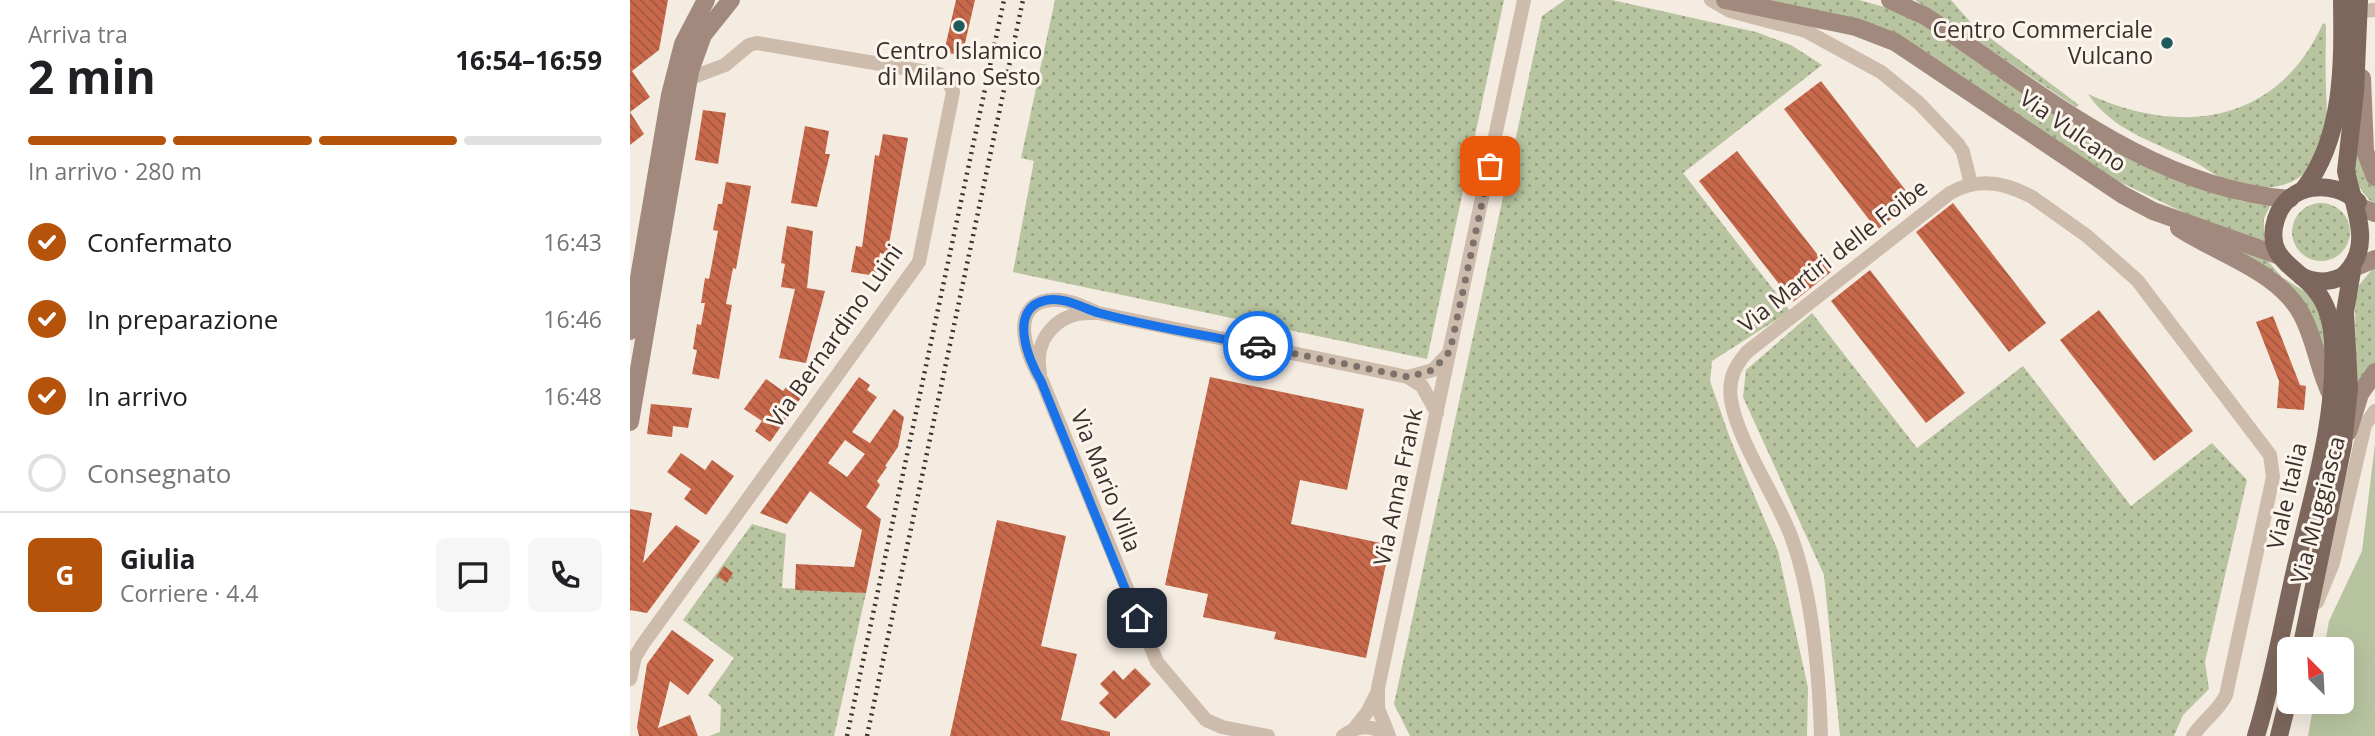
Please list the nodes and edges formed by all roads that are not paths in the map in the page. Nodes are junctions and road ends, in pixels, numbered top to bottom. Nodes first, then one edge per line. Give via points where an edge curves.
1 (706, 0) edge
2 (731, 0) edge
3 (1711, 0) edge
4 (1725, 0) edge
5 (1890, 0) edge
6 (2342, 0) edge
7 (1525, 3) edge
8 (2364, 7) edge
9 (2359, 30) junction
10 (688, 79) junction
11 (2375, 177) edge
12 (1971, 184) junction
13 (2296, 194) junction
14 (2365, 208) edge
15 (2153, 211) junction
16 (2280, 256) junction
17 (2375, 259) edge
18 (2354, 269) junction
19 (2299, 275) junction
20 (1098, 313) junction
21 (630, 331) edge
22 (1450, 351) junction
23 (2375, 372) edge
24 (1408, 377) junction
25 (1041, 381) junction
26 (2332, 397) junction
27 (2375, 411) edge
28 (1437, 413) junction
29 (630, 422) edge
30 (2343, 445) junction
31 (2308, 622) junction
32 (2304, 637) edge
33 (630, 679) edge
34 (1378, 688) junction
35 (2284, 714) edge
36 (1346, 734) edge
37 (1268, 736) edge
38 (1388, 736) edge
39 (1821, 736) edge
40 (2193, 736) edge
41 (2256, 736) edge
42 (2279, 736) edge

1 - 21 main road via 683,44 670,95
2 - 10 main road via 703,35
3 - 12 street via 1730,11 1806,31 1881,72 1913,97 1958,144
4 - 15 main road, Via Vulcano via 1856,27 1895,42 2099,181
5 - 13 main road, Via Vulcano via 1925,16 2144,159 2239,192
6 - 13 main road via 2340,73 2331,139 2325,157
7 - 22 street, Via Anna Frank
8 - 9 main road, Viale Italia
9 - 11 main road via 2365,151
9 - 14 main road, Viale Italia via 2346,154 2349,183
10 - 29 main road
10 - 33 street, Via Bernardino Luini via 725,65 754,43 939,74 953,92 919,262 643,644
12 - 39 street, Via Martiri delle Foibe via 1950,193 1747,352 1731,377 1736,418 1798,559 1812,639
12 - 40 street via 2017,189 2125,268 2270,454 2273,477 2226,695
13 - 14 main road via 2332,187
13 - 16 main road via 2275,227
14 - 18 main road, Viale Italia via 2369,236 2366,252
15 - 16 main road, Via Vulcano
15 - 26 main road via 2264,276 2294,300
16 - 19 main road, Viale Italia
17 - 18 main road
18 - 19 main road via 2322,282
18 - 30 main road, Viale Italia via 2345,312 2349,388
19 - 26 main road, Viale Italia via 2317,292 2331,320
20 - 24 street, Via Mario Villa
20 - 25 street, Via Mario Villa via 1069,316 1048,332 1038,358
20 - 25 street, Via Mario Villa via 1049,300 1039,302 1027,314 1025,346
22 - 24 street via 1433,370
22 - 28 street, Via Anna Frank
23 - 30 main road via 2360,394
24 - 28 street via 1422,386
25 - 37 street, Via Mario Villa via 1157,662 1206,720
26 - 41 main road, Viale Italia
27 - 31 street, Via Muggiasca via 2365,425 2333,563
28 - 34 street, Via Anna Frank
30 - 31 main road, Viale Italia
31 - 32 main road, Viale Italia
34 - 36 street, Via Anna Frank via 1368,711
34 - 38 street, Via Anna Frank via 1378,708
35 - 42 main road
36 - 38 street via 1374,728

